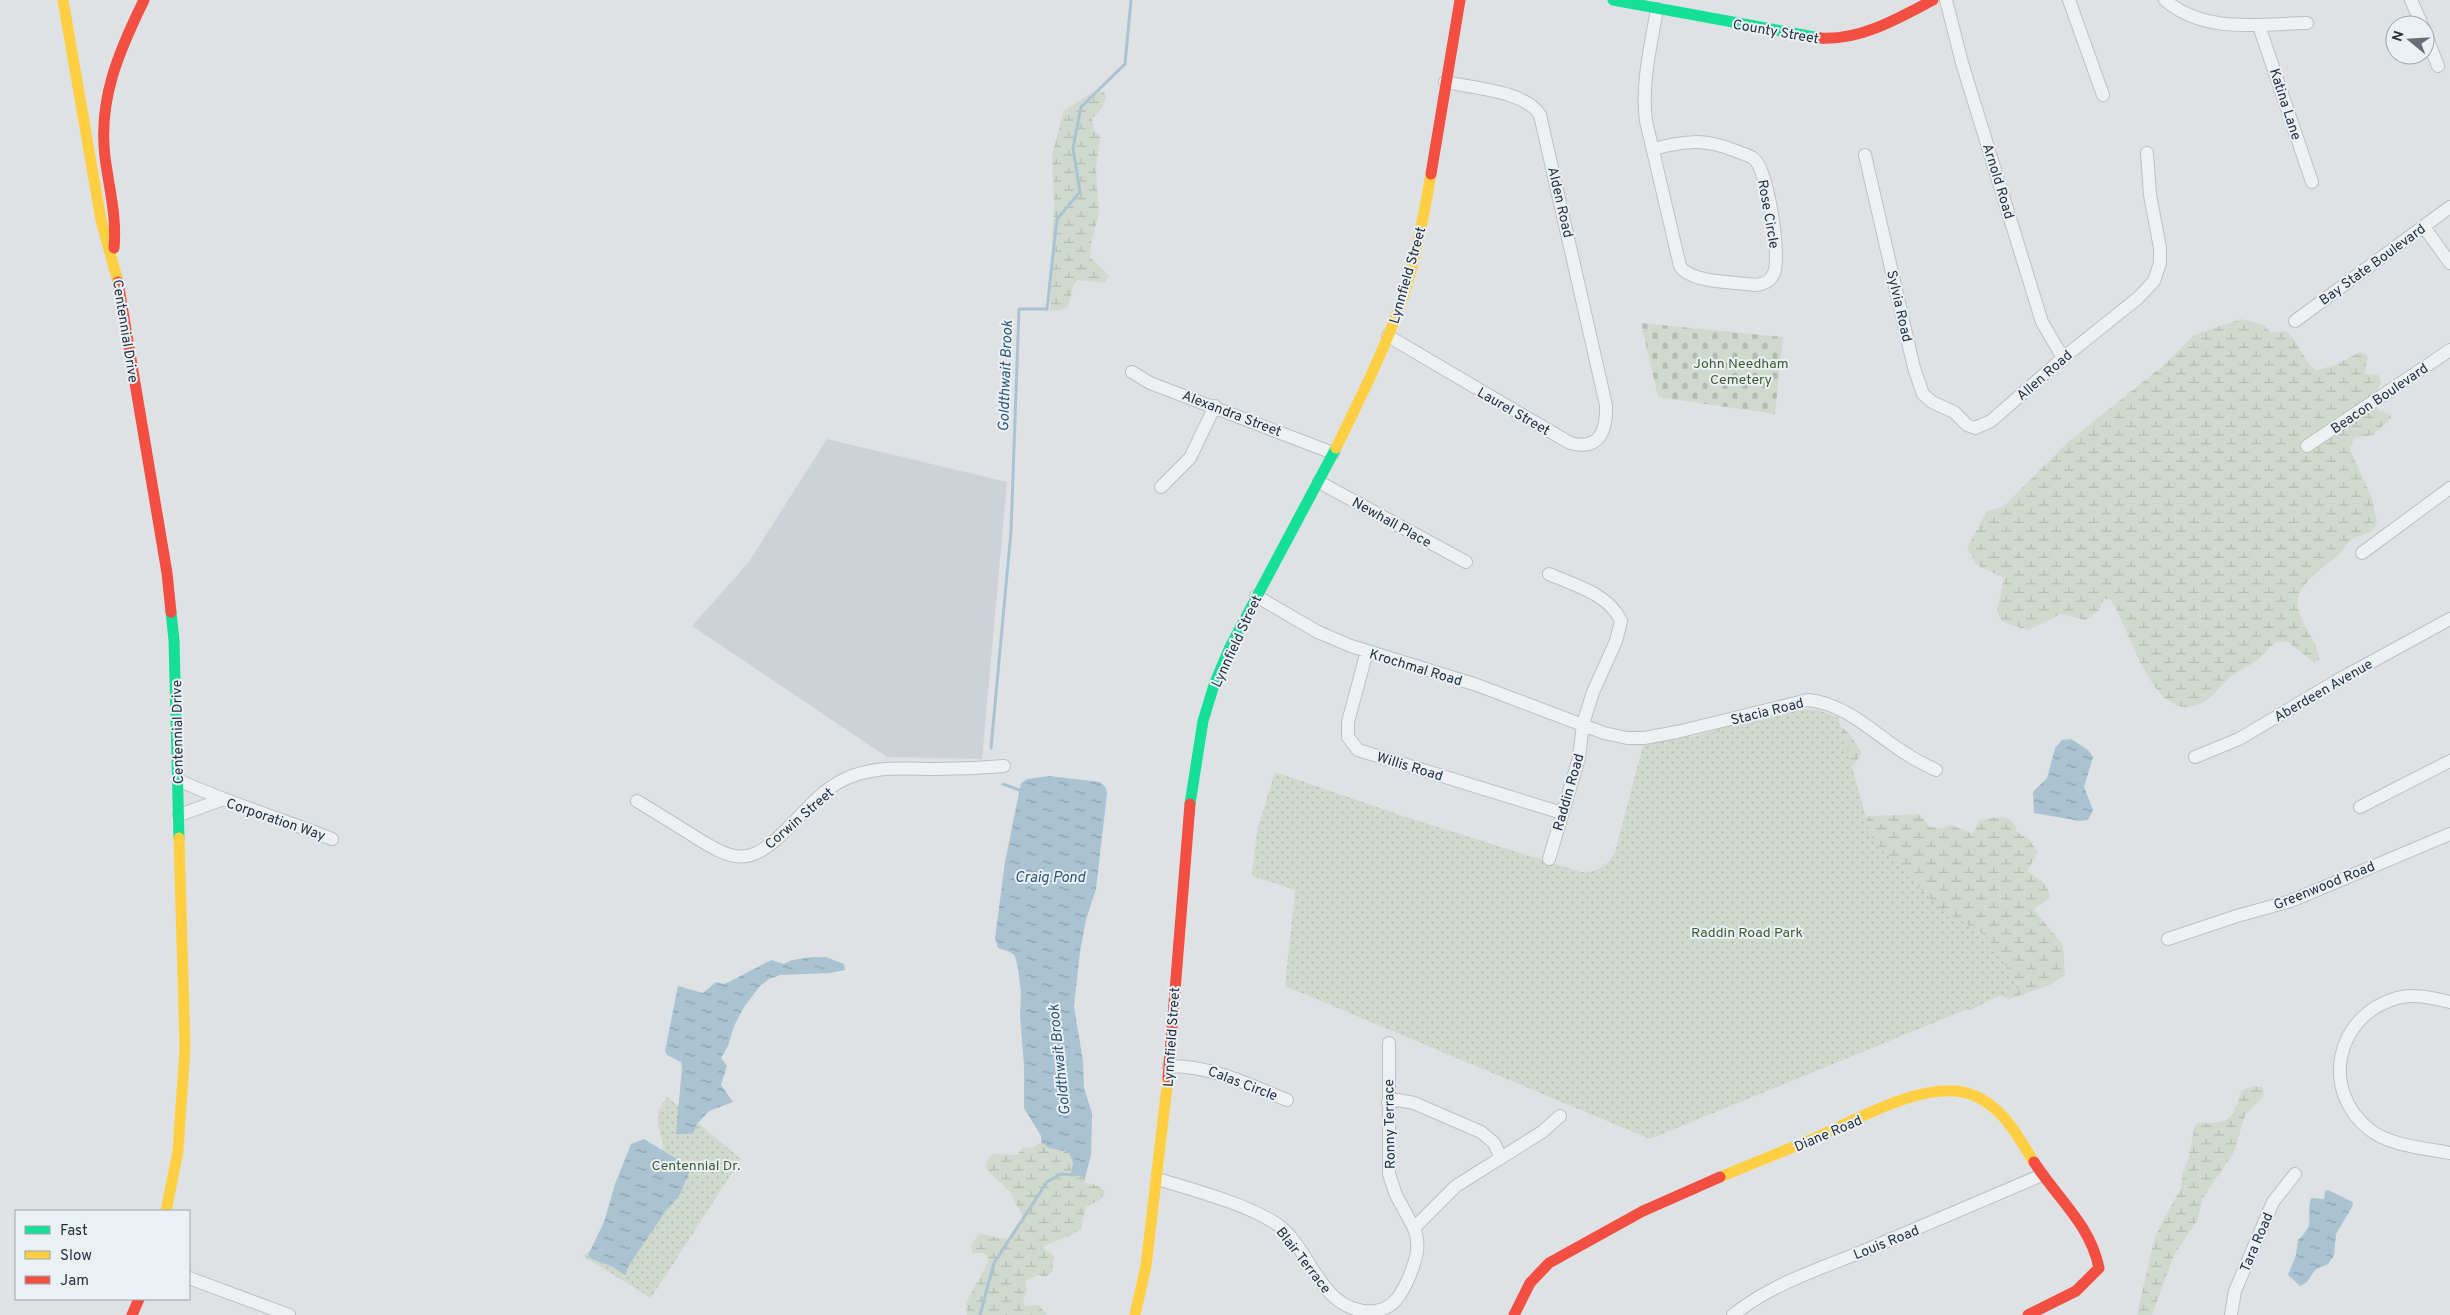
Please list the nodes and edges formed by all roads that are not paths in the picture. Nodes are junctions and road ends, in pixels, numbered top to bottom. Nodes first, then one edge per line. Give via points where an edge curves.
1 (63, 0) edge
2 (144, 0) edge
3 (1460, 0) edge
4 (1613, 0) edge
5 (1933, 0) edge
6 (1946, 0) edge
7 (2069, 0) edge
8 (2165, 0) edge
9 (2411, 0) edge
10 (1657, 9) junction
11 (2418, 15) edge
12 (2307, 23) dead end
13 (2259, 26) junction
14 (2435, 58) edge
15 (2438, 66) dead end
16 (1445, 82) junction
17 (2103, 95) dead end
18 (1653, 149) junction
19 (2148, 153) dead end
20 (1865, 155) dead end
21 (2312, 182) dead end
22 (2450, 208) edge
23 (2424, 227) junction
24 (113, 256) junction
25 (2450, 263) edge
26 (2295, 321) dead end
27 (1388, 336) junction
28 (2450, 350) edge
29 (2063, 358) junction
30 (1132, 372) dead end
31 (1602, 390) joint
32 (1215, 406) junction
33 (1975, 428) joint
34 (2307, 446) dead end
35 (1333, 453) junction
36 (1319, 482) junction
37 (1162, 488) dead end
38 (2450, 488) edge
39 (2362, 553) dead end
40 (1466, 562) dead end
41 (1549, 574) dead end
42 (1256, 596) junction
43 (2450, 619) edge
44 (1367, 651) junction
45 (1583, 724) junction
46 (2195, 757) dead end
47 (2450, 760) edge
48 (1004, 766) dead end
49 (1936, 770) dead end
50 (178, 780) junction
51 (221, 800) junction
52 (636, 801) dead end
53 (2360, 807) dead end
54 (1562, 813) junction
55 (179, 814) junction
56 (2450, 834) edge
57 (332, 839) dead end
58 (1549, 859) dead end
59 (2168, 939) dead end
60 (2450, 1002) edge
61 (1389, 1043) dead end
62 (1169, 1066) junction
63 (1287, 1100) dead end
64 (1388, 1103) junction
65 (1560, 1116) dead end
66 (2450, 1154) edge
67 (1501, 1158) junction
68 (2294, 1174) dead end
69 (2042, 1175) junction
70 (1158, 1179) junction
71 (166, 1210) edge
72 (1414, 1228) junction
73 (190, 1278) edge
74 (139, 1300) edge
75 (132, 1315) edge
76 (289, 1315) edge
77 (1135, 1315) edge
78 (1514, 1315) edge
79 (1733, 1315) edge
80 (2028, 1315) edge
81 (2231, 1315) edge

1 - 24 street, Centennial Drive via 101,220
2 - 24 street, Centennial Drive via 108,79 102,112 116,232
3 - 16 street, Lynnfield Street
4 - 10 street, County Street
5 - 10 street, County Street via 1856,35 1827,39
6 - 29 street, Arnold Road via 1962,63 2042,322
7 - 17 street
8 - 13 street via 2179,10 2202,19
9 - 11 street
10 - 18 street, Rose Circle via 1645,90 1646,120
12 - 13 street
13 - 21 street, Katina Lane
14 - 15 street
16 - 27 street, Lynnfield Street via 1419,240
16 - 31 street, Alden Road via 1522,98 1540,115
18 - 18 street, Rose Circle via 1692,141 1705,142 1743,153 1757,162 1764,178 1776,246 1776,265 1770,280 1755,285 1696,277 1683,272 1676,255
19 - 29 street, Allen Road via 2150,195 2160,248 2160,263 2154,281 2112,320
20 - 33 street, Sylvia Road via 1914,368 1923,394
22 - 23 street, Bay State Boulevard
23 - 25 street
23 - 26 street, Bay State Boulevard
24 - 50 street, Centennial Drive via 171,604
27 - 31 street, Laurel Street via 1570,443 1578,445 1596,441 1602,434 1606,418
27 - 35 street, Lynnfield Street
28 - 34 street, Beacon Boulevard
29 - 33 street, Allen Road via 1991,421
30 - 32 street, Alexandra Street
32 - 35 street, Alexandra Street
32 - 37 street via 1190,458
35 - 36 street, Lynnfield Street
36 - 40 street, Newhall Place
36 - 42 street, Lynnfield Street
38 - 39 street
41 - 45 street, Raddin Road via 1598,596 1613,608 1620,621 1616,641 1593,692
42 - 44 street, Krochmal Road via 1318,632
42 - 62 street, Lynnfield Street via 1230,647 1203,721 1191,790
43 - 46 street, Aberdeen Avenue via 2239,739
44 - 45 street, Krochmal Road via 1477,685
44 - 54 street, Willis Road via 1348,722 1348,737 1358,750
45 - 49 street, Stacia Road via 1620,736 1644,738 1808,700 1845,712
45 - 54 street, Raddin Road via 1579,758
47 - 53 street
48 - 52 street, Corwin Street via 890,768 856,775 843,780 814,801 771,845 759,852 737,857 719,852
50 - 51 street, Corporation Way
50 - 55 street, Centennial Drive
51 - 55 street, Corporation Way
51 - 57 street, Corporation Way via 284,819
54 - 58 street, Raddin Road
55 - 71 street, Centennial Drive via 185,1052 178,1151
56 - 59 street, Greenwood Road via 2291,901
60 - 66 street via 2420,996 2399,997 2379,1004 2361,1017 2348,1034 2341,1054 2340,1076 2355,1116 2370,1130 2390,1140
61 - 64 street, Ronny Terrace
62 - 63 street, Calas Circle via 1210,1070
62 - 70 street, Lynnfield Street
64 - 67 street via 1398,1100 1414,1103 1481,1132 1494,1143
64 - 72 street, Ronny Terrace via 1391,1185
65 - 67 street via 1542,1132
67 - 72 street via 1456,1186
68 - 81 street, Tara Road via 2273,1202 2235,1292
69 - 78 street, Diane Road via 2010,1125 1993,1107 1958,1091 1926,1094 1658,1203 1617,1223 1539,1271
69 - 79 street, Louis Road via 1935,1222 1788,1280
69 - 80 street, Diane Road via 2084,1227 2097,1255 2099,1268 2079,1291
70 - 72 street, Blair Terrace via 1213,1196 1272,1221 1288,1234 1332,1296 1341,1304 1360,1310 1380,1311 1396,1301 1407,1282 1419,1246
70 - 77 street, Lynnfield Street via 1146,1266
73 - 76 street
74 - 75 street

